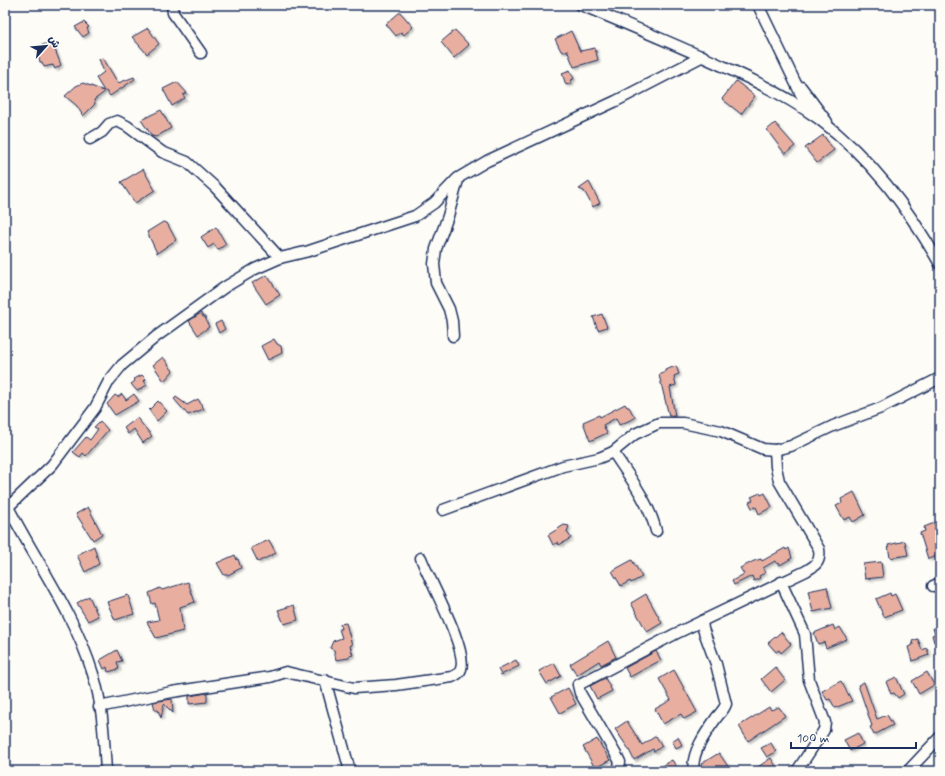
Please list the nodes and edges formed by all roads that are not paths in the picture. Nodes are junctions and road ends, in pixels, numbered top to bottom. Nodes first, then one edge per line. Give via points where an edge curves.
1 (172, 5) edge
2 (581, 5) edge
3 (758, 5) edge
4 (201, 53) dead end
5 (703, 56) junction
6 (796, 81) junction
7 (809, 112) junction
8 (833, 131) junction
9 (90, 139) dead end
10 (458, 178) junction
11 (280, 258) junction
12 (940, 264) edge
13 (453, 336) dead end
14 (940, 378) edge
15 (775, 450) junction
16 (613, 452) junction
17 (6, 504) edge
18 (443, 510) dead end
19 (656, 531) dead end
20 (421, 558) dead end
21 (781, 582) junction
22 (702, 621) junction
23 (325, 680) junction
24 (99, 707) junction
25 (940, 737) edge
26 (106, 771) edge
27 (350, 771) edge
28 (618, 771) edge
29 (694, 771) edge
30 (797, 771) edge
31 (908, 771) edge

1 - 4 street via 173,13
2 - 5 street
3 - 6 street
5 - 7 street
5 - 10 street via 622,98 487,161
6 - 7 street
6 - 8 street
7 - 8 street
8 - 12 street via 884,181 915,221
9 - 11 street via 116,121 127,126 162,152 187,162 216,188
10 - 11 street via 434,203 415,216
10 - 13 street via 436,249 434,264 436,283 452,321
11 - 17 street via 225,287 122,365 109,381 95,408 52,465
14 - 15 street via 881,408 833,426 812,438
15 - 16 street via 763,449 721,431 683,423 659,423 635,434
15 - 21 street via 779,481 819,549 821,558 812,567
16 - 18 street via 599,458 563,466
16 - 19 street via 646,505
17 - 24 street via 82,642 94,676
20 - 23 street via 454,632 462,664 460,672 452,677 426,682 354,688 339,686
21 - 22 street
21 - 30 street via 805,634 811,688 825,722 824,730
22 - 28 street via 578,685 580,693 620,762
22 - 29 street via 726,704 699,748 693,761
23 - 24 street via 286,672
23 - 27 street
24 - 26 street
25 - 31 street

